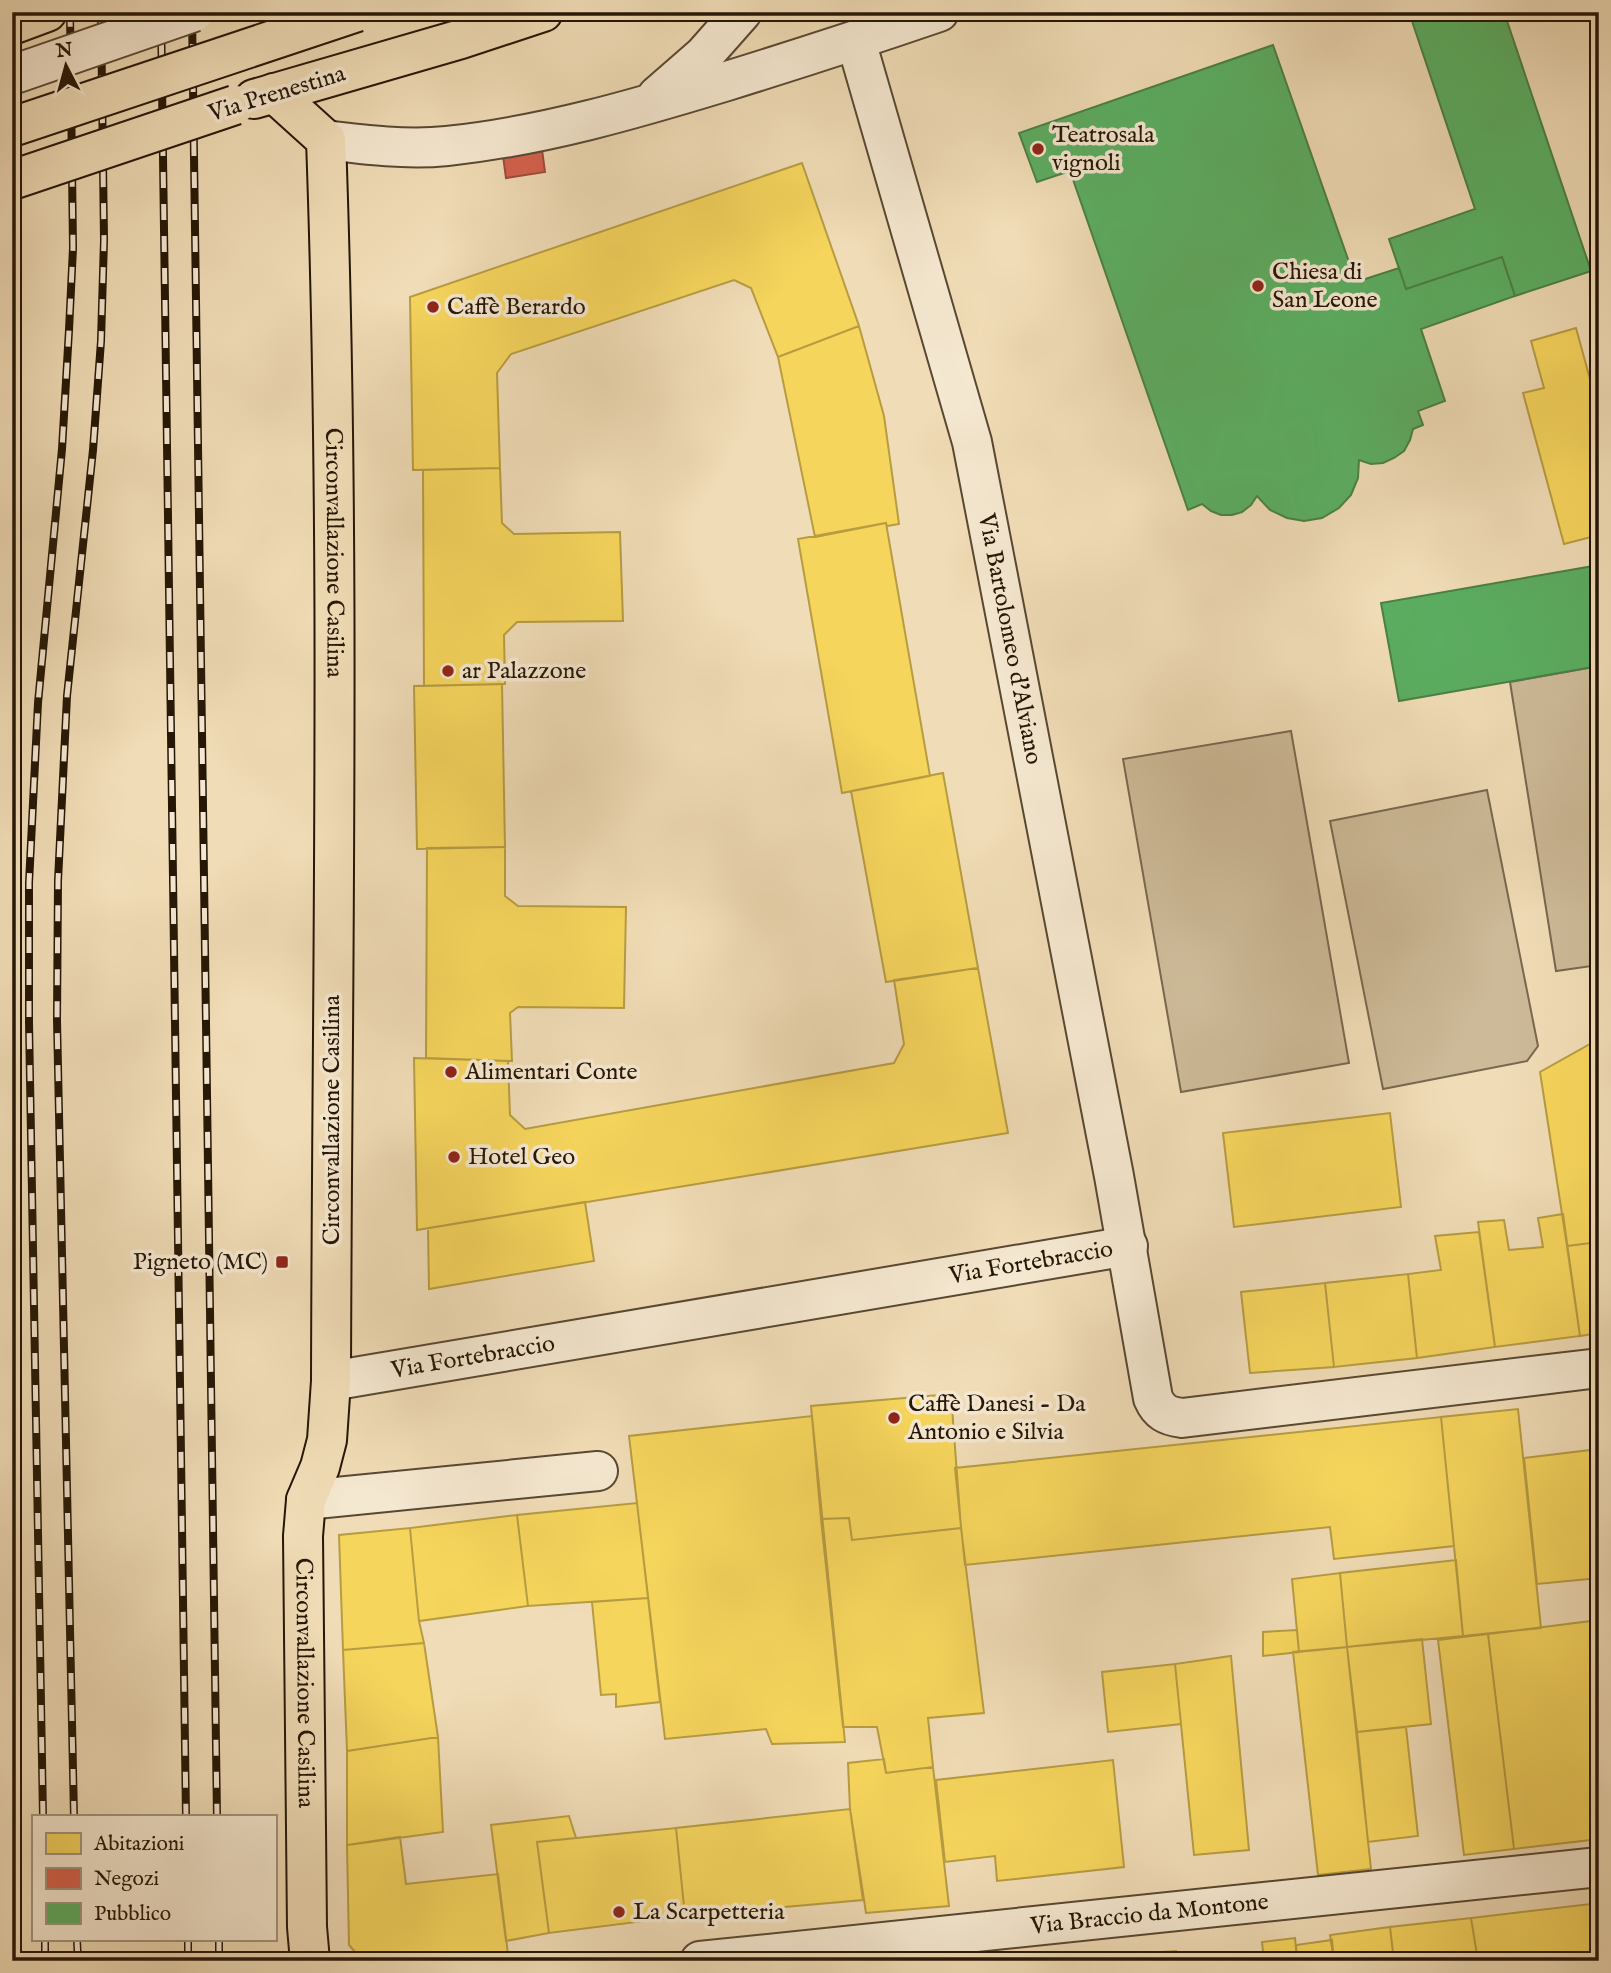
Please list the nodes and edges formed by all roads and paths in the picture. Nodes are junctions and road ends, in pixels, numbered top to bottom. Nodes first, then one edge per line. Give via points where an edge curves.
1 (47, 12) edge
2 (194, 12) edge
3 (357, 12) edge
4 (543, 12) edge
5 (742, 12) edge
6 (939, 12) edge
7 (12, 24) edge
8 (856, 41) junction
9 (12, 75) edge
10 (274, 93) junction
11 (645, 106) junction
12 (12, 127) edge
13 (326, 140) junction
14 (12, 180) edge
15 (1128, 1246) junction
16 (1599, 1368) edge
17 (331, 1381) junction
18 (598, 1471) dead end
19 (306, 1500) junction
20 (1599, 1867) edge
21 (310, 1961) edge
22 (700, 1961) edge

1 - 7 main road
2 - 9 street, bridge
3 - 12 main road, bridge
4 - 10 main road, Via Prenestina
5 - 11 street via 704,55
6 - 8 street
8 - 11 street
8 - 15 street, Via Bartolomeo d'Alviano via 972,442
10 - 13 main road
10 - 14 main road, Via Prenestina, bridge
11 - 13 street via 539,132 446,146
13 - 17 main road, Circonvallazione Casilina via 334,592
15 - 16 street, Via Fortebraccio via 1153,1398 1160,1410 1173,1417
15 - 17 street, Via Fortebraccio
17 - 19 main road, Circonvallazione Casilina via 327,1440
18 - 19 street
19 - 21 main road, Circonvallazione Casilina via 303,1571
20 - 22 street, Via Braccio da Montone

